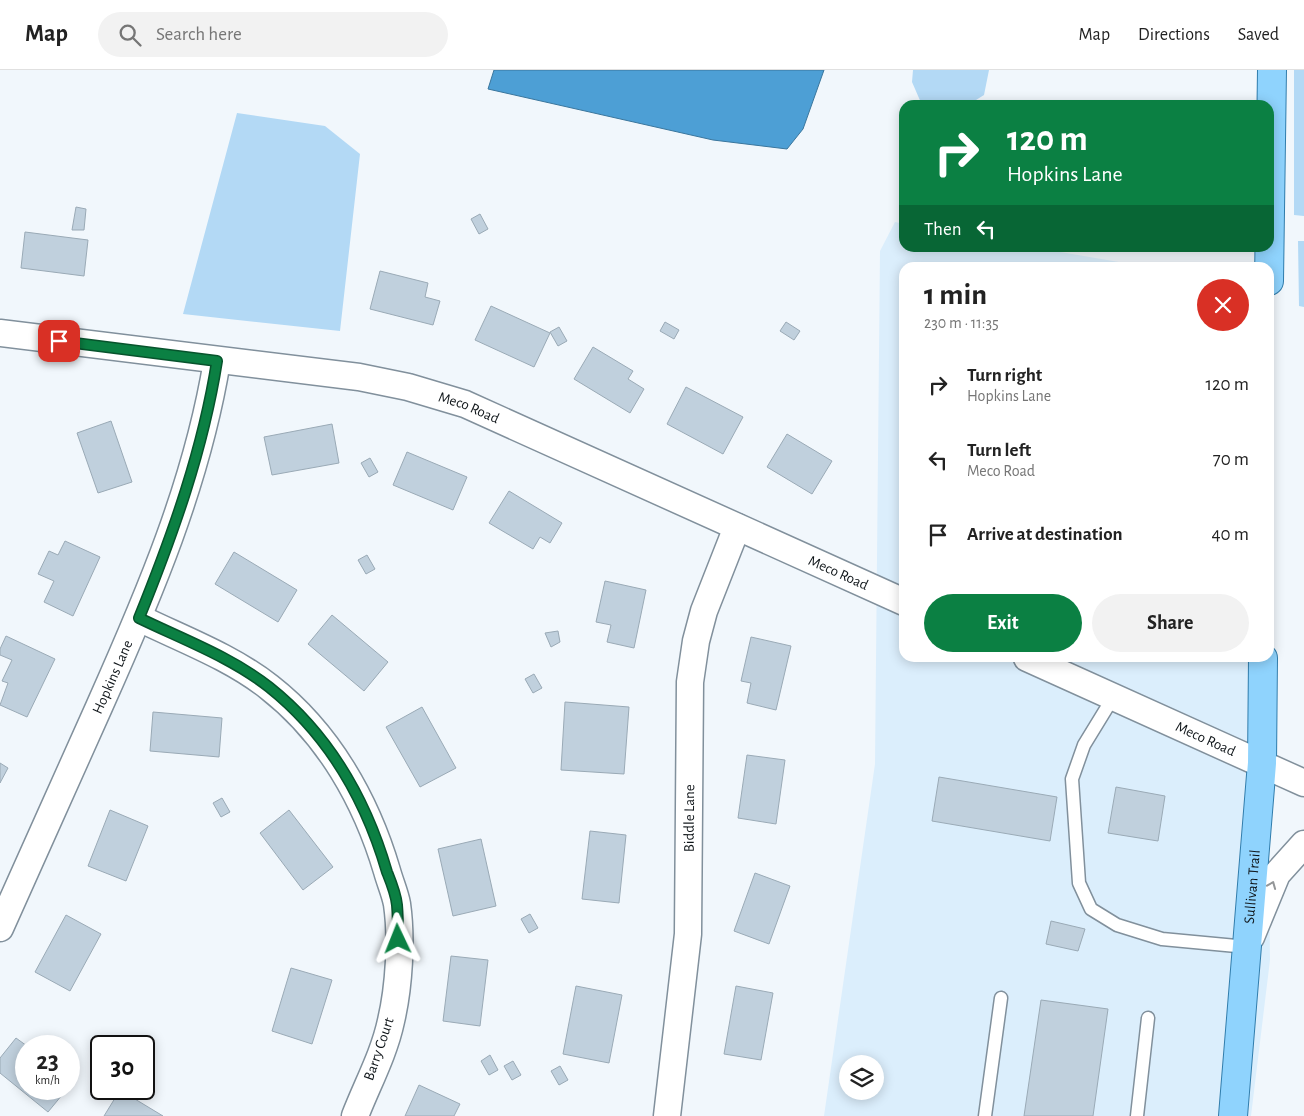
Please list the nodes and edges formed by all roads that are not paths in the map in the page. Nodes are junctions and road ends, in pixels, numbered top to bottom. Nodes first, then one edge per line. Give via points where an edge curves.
1 (1272, 70) edge
2 (1272, 100) edge
3 (0, 333) edge
4 (217, 361) junction
5 (736, 527) junction
6 (899, 600) edge
7 (139, 618) junction
8 (1036, 662) edge
9 (1263, 662) edge
10 (1114, 696) junction
11 (1262, 763) junction
12 (1304, 783) edge
13 (1304, 844) edge
14 (0, 928) edge
15 (1247, 947) junction
16 (1001, 998) dead end
17 (1148, 1018) dead end
18 (354, 1116) edge
19 (667, 1116) edge
20 (985, 1116) edge
21 (1137, 1116) edge
22 (1234, 1116) edge

1 - 2 main road
3 - 4 street, Meco Road
4 - 5 street, Meco Road via 360,378 408,387 465,404
4 - 7 street, Hopkins Lane via 183,504
5 - 6 street, Meco Road
5 - 19 street, Biddle Lane via 704,611 690,682 688,934
7 - 14 street, Hopkins Lane
7 - 18 street, Barry Court via 230,662 268,686 306,719 332,753 361,804 380,847 397,904 399,956 391,1020 381,1053
8 - 10 street, Meco Road
9 - 11 main road, Sullivan Trail
10 - 11 street, Meco Road
10 - 15 lane via 1084,745 1072,779 1079,883 1091,910 1117,925 1162,939
11 - 12 street, Meco Road
11 - 15 main road, Sullivan Trail
15 -> 13 street via 1277,874
15 - 22 main road, Sullivan Trail
16 - 20 lane
17 - 21 lane

